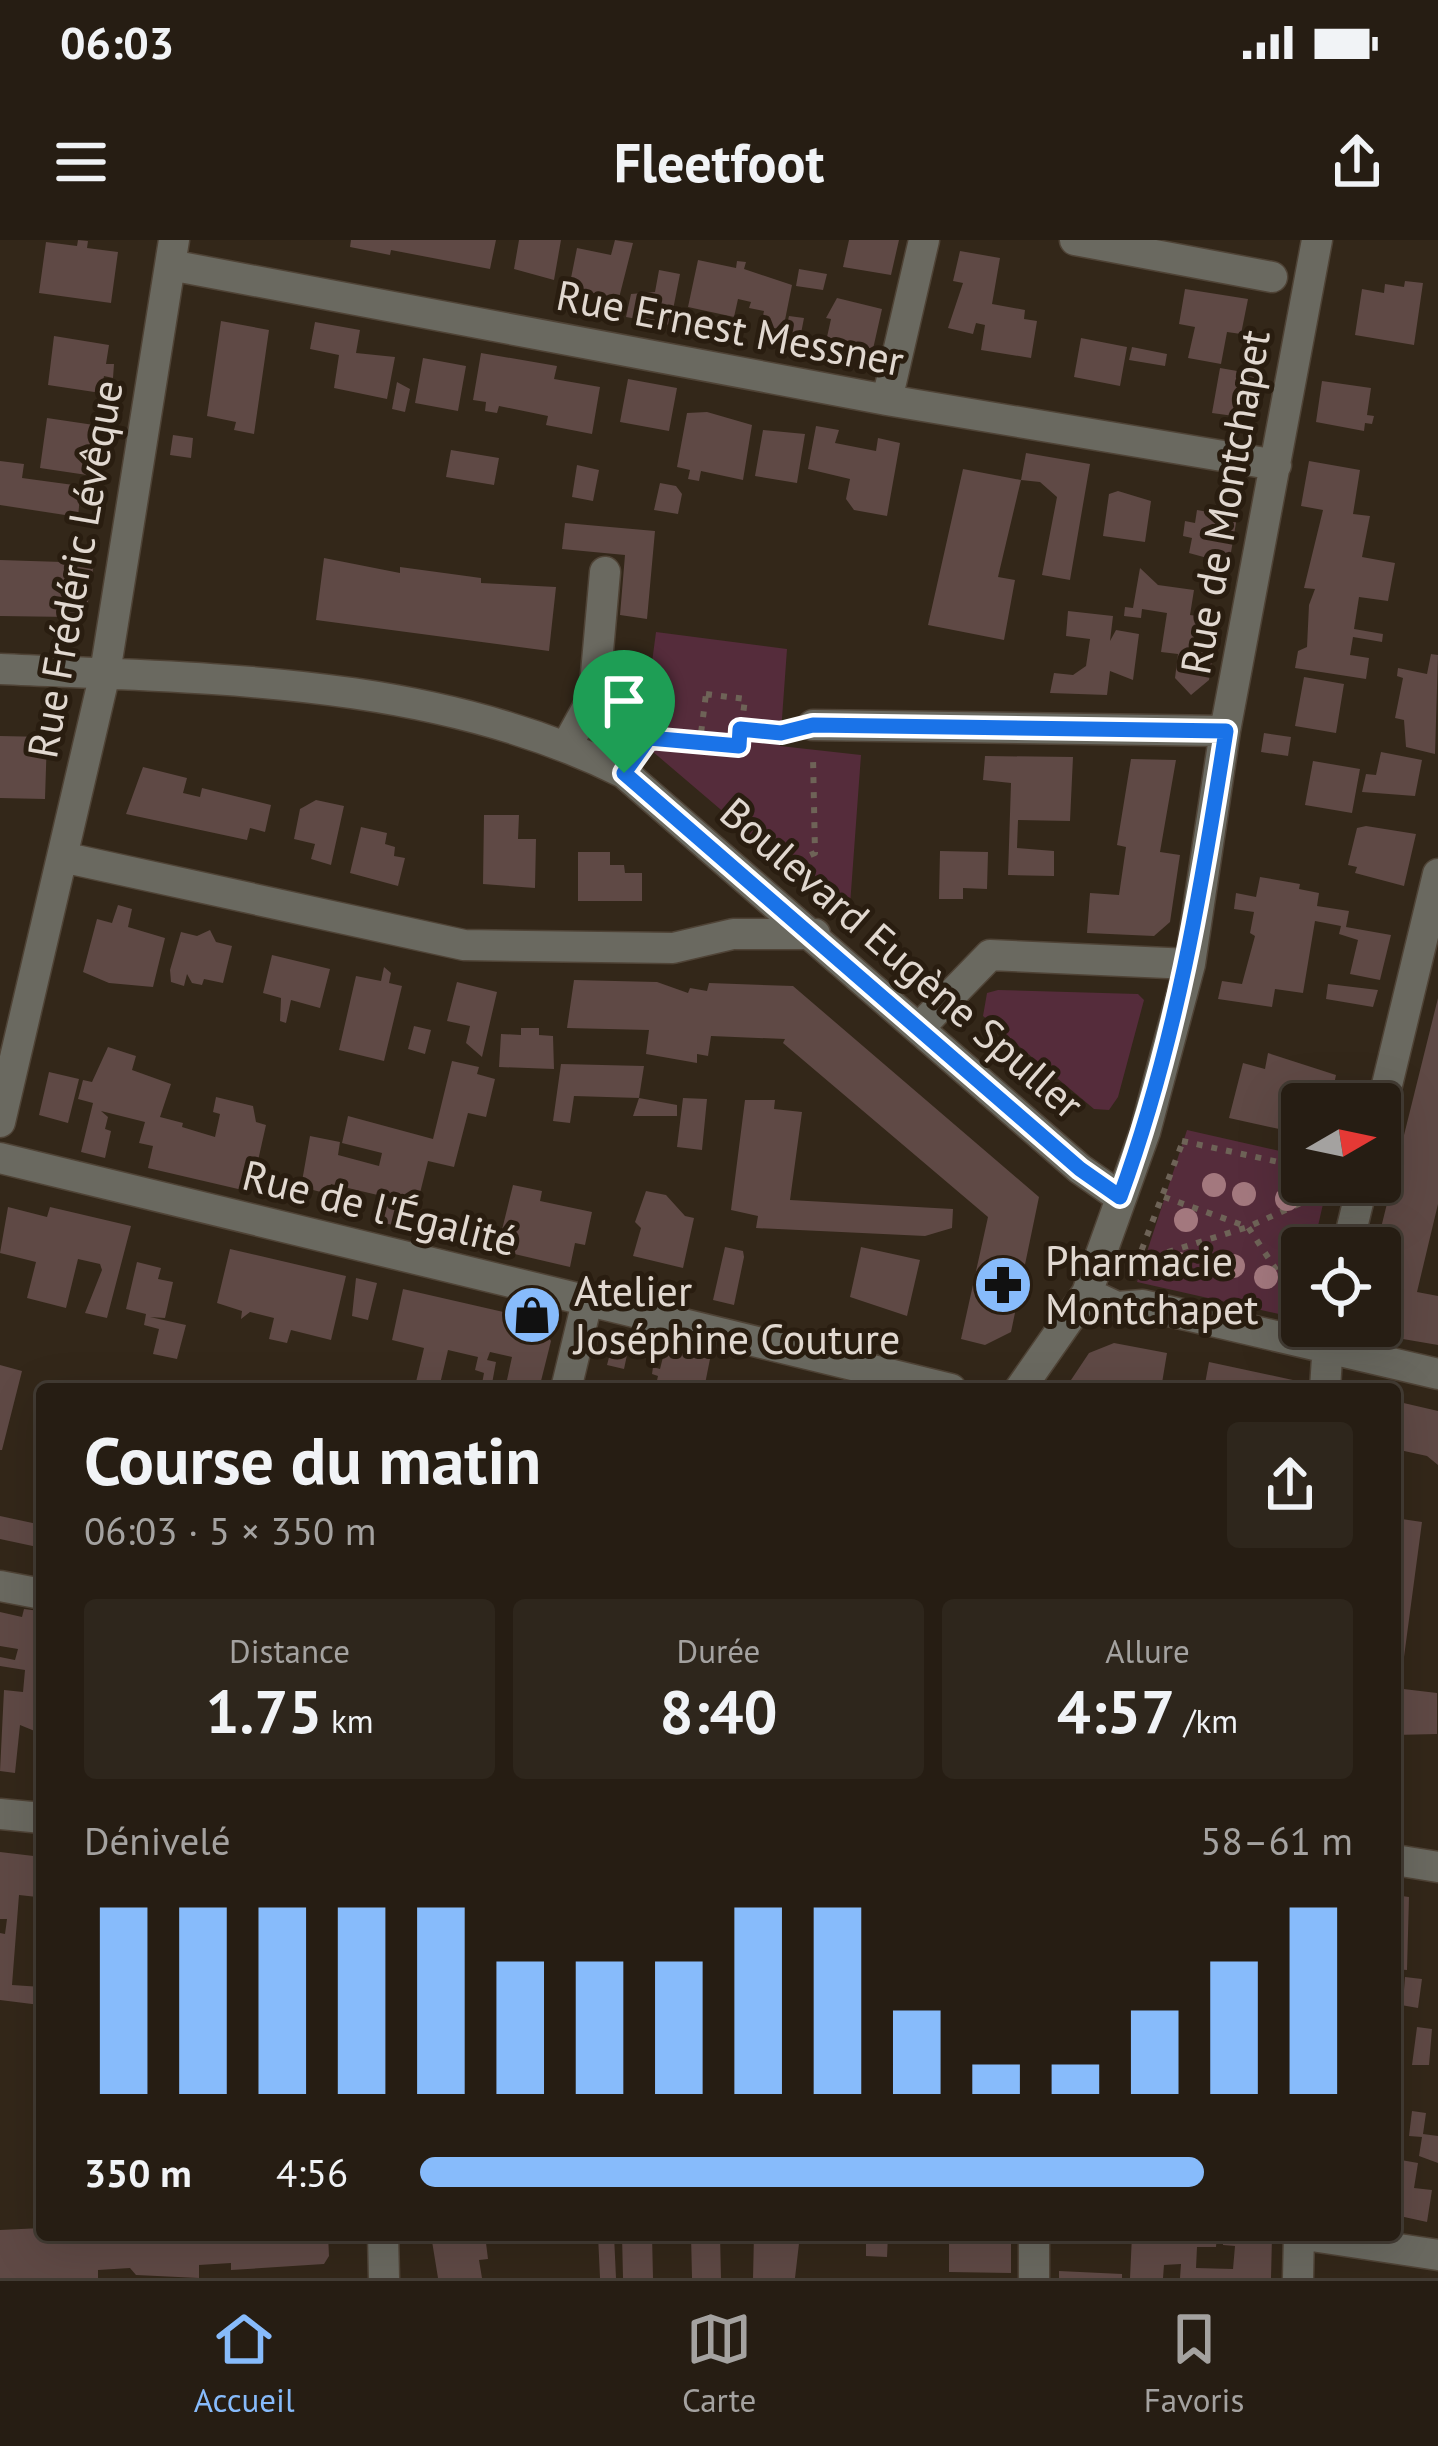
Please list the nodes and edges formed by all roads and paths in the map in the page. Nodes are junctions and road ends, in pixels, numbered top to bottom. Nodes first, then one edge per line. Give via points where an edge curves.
1 (924, 240) edge
2 (1075, 240) edge
3 (1317, 240) edge
4 (172, 253) edge
5 (1272, 277) dead end
6 (887, 400) junction
7 (1276, 464) junction
8 (605, 572) dead end
9 (0, 669) edge
10 (105, 673) junction
11 (813, 725) junction
12 (740, 729) junction
13 (1226, 731) junction
14 (700, 741) junction
15 (567, 745) junction
16 (624, 773) junction
17 (62, 857) junction
18 (1438, 874) edge
19 (788, 911) junction
20 (815, 934) junction
21 (1190, 964) junction
22 (921, 1026) junction
23 (1387, 1083) edge
24 (0, 1122) edge
25 (1145, 1132) junction
26 (1183, 1141) junction
27 (0, 1158) edge
28 (1281, 1162) edge
29 (1120, 1197) junction
30 (1164, 1197) junction
31 (1300, 1203) edge
32 (1248, 1227) junction
33 (1281, 1280) edge
34 (1087, 1293) junction
35 (587, 1302) junction
36 (1281, 1331) edge
37 (1327, 1347) edge
38 (1353, 1347) edge
39 (1438, 1373) edge
40 (567, 1383) edge
41 (926, 1383) edge
42 (1025, 1383) edge
43 (1324, 1383) edge
44 (0, 1586) edge
45 (36, 1593) edge
46 (0, 1814) edge
47 (36, 1817) edge
48 (1401, 1861) edge
49 (1438, 1867) edge
50 (383, 2241) edge
51 (1034, 2241) edge
52 (1301, 2241) edge
53 (1343, 2241) edge
54 (1438, 2255) edge
55 (384, 2278) edge
56 (1034, 2278) edge
57 (1298, 2278) edge

1 - 6 street
2 - 5 street
3 - 7 street, Rue de Montchapet
4 - 6 street, Rue Ernest Messner
4 - 10 street, Rue Frédéric Lévêque
6 - 7 street, Rue Ernest Messner
7 - 13 street, Rue de Montchapet
8 - 15 street via 594,696
9 - 10 street, Boulevard Eugène Spuller
10 - 15 street, Boulevard Eugène Spuller via 448,707
10 - 17 street, Rue Frédéric Lévêque
11 - 12 path via 781,733
11 - 13 street
11 - 19 path via 815,854 806,857
12 - 14 path via 739,746
12 - 14 path via 745,699 706,694
13 - 21 street, Rue de Montchapet
14 - 16 path via 649,738
15 - 16 street, Boulevard Eugène Spuller
16 - 19 street, Boulevard Eugène Spuller
17 - 20 street via 464,945 673,948 733,934
17 - 24 street, Rue Frédéric Lévêque
18 - 23 street
19 - 20 street, Boulevard Eugène Spuller
20 - 22 street, Boulevard Eugène Spuller
21 - 22 street via 991,955
21 - 25 street, Rue de Montchapet
22 - 29 street, Boulevard Eugène Spuller
25 - 26 path
25 - 29 street, Rue de Montchapet
26 - 28 path
26 - 30 path
27 - 35 street, Rue de l'Égalité
29 - 34 street, Rue de Montchapet
30 - 32 path
30 - 32 path via 1139,1261
31 - 32 path
32 - 33 path
34 - 36 street via 1117,1307
34 - 42 street, Rue de Montchapet
35 - 40 street
35 - 41 street, Rue de l'Égalité
37 - 43 street
38 - 39 street
44 - 45 street
46 - 47 street
48 - 49 street
50 - 55 street
51 - 56 street
52 - 57 street
53 - 54 street

